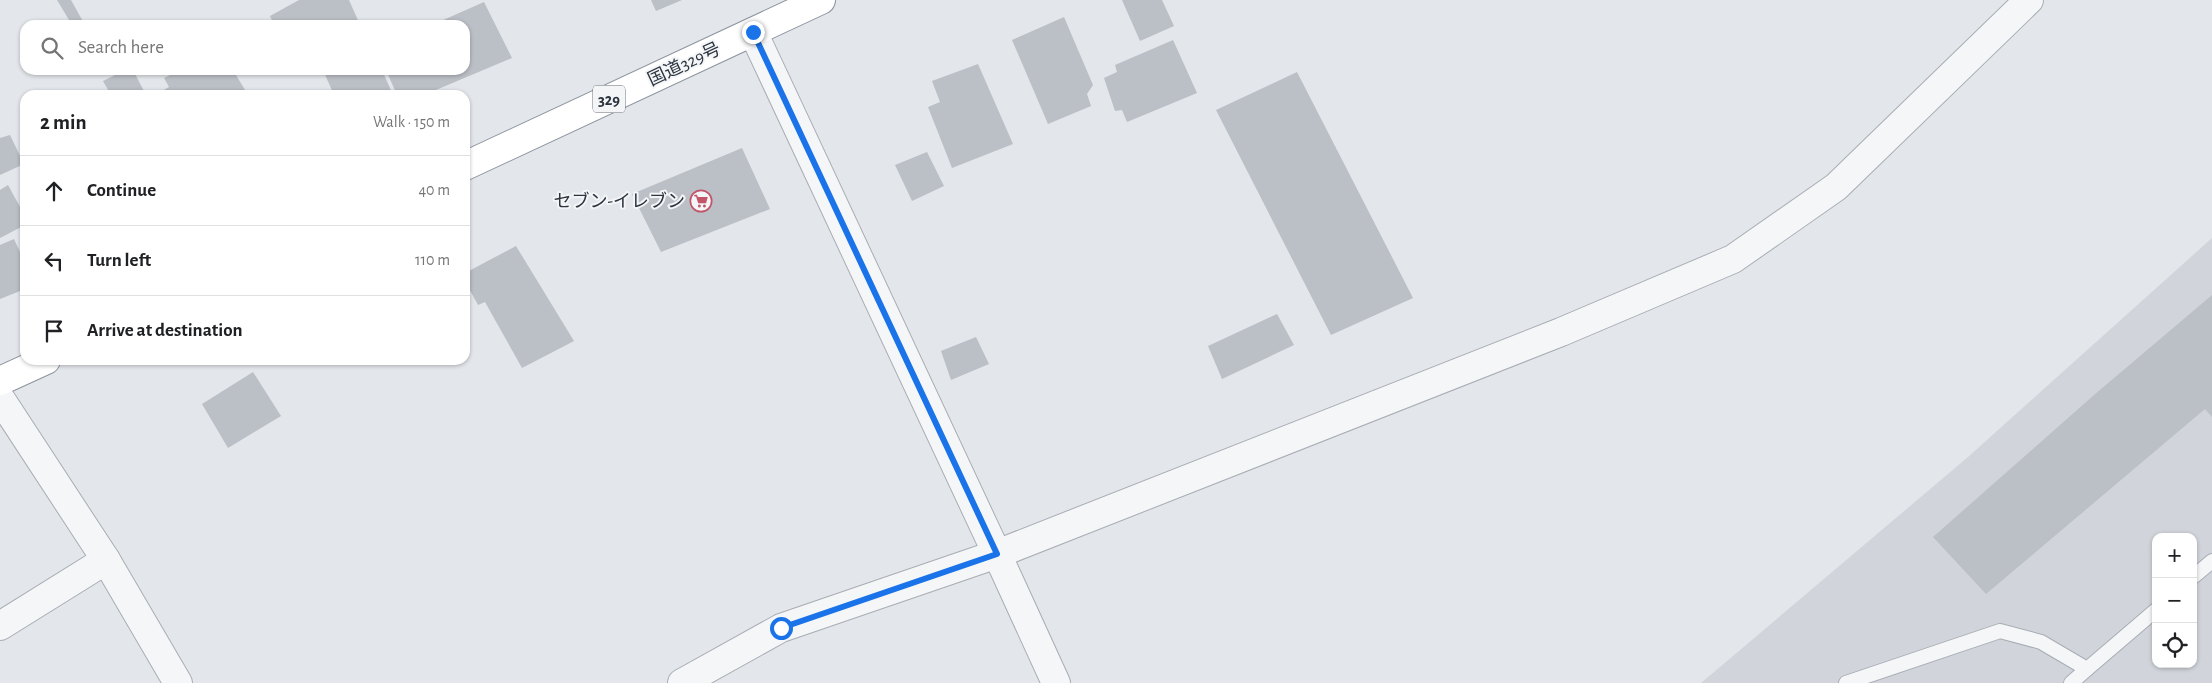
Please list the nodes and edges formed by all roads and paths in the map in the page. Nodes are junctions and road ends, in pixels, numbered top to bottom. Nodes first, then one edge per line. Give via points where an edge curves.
1 (821, 0) edge
2 (2029, 0) edge
3 (753, 32) junction
4 (470, 164) edge
5 (35, 365) edge
6 (0, 381) edge
7 (0, 398) edge
8 (997, 554) junction
9 (106, 560) junction
10 (2212, 561) edge
11 (2197, 574) edge
12 (2152, 613) edge
13 (0, 626) edge
14 (2087, 669) junction
15 (178, 683) edge
16 (682, 683) edge
17 (1056, 683) edge
18 (1846, 683) edge
19 (2071, 683) edge

1 - 3 highway, 国道329号 / 329
2 - 8 street via 1836,187 1733,259 1561,332
3 - 4 highway, 国道329号 / 329
3 - 8 street
5 - 6 highway
7 - 9 street
8 - 16 street via 781,628
8 - 17 street
9 - 13 street
9 - 15 street
10 - 11 lane
12 - 14 lane
14 - 18 lane via 2041,642 2000,631
14 - 19 lane

